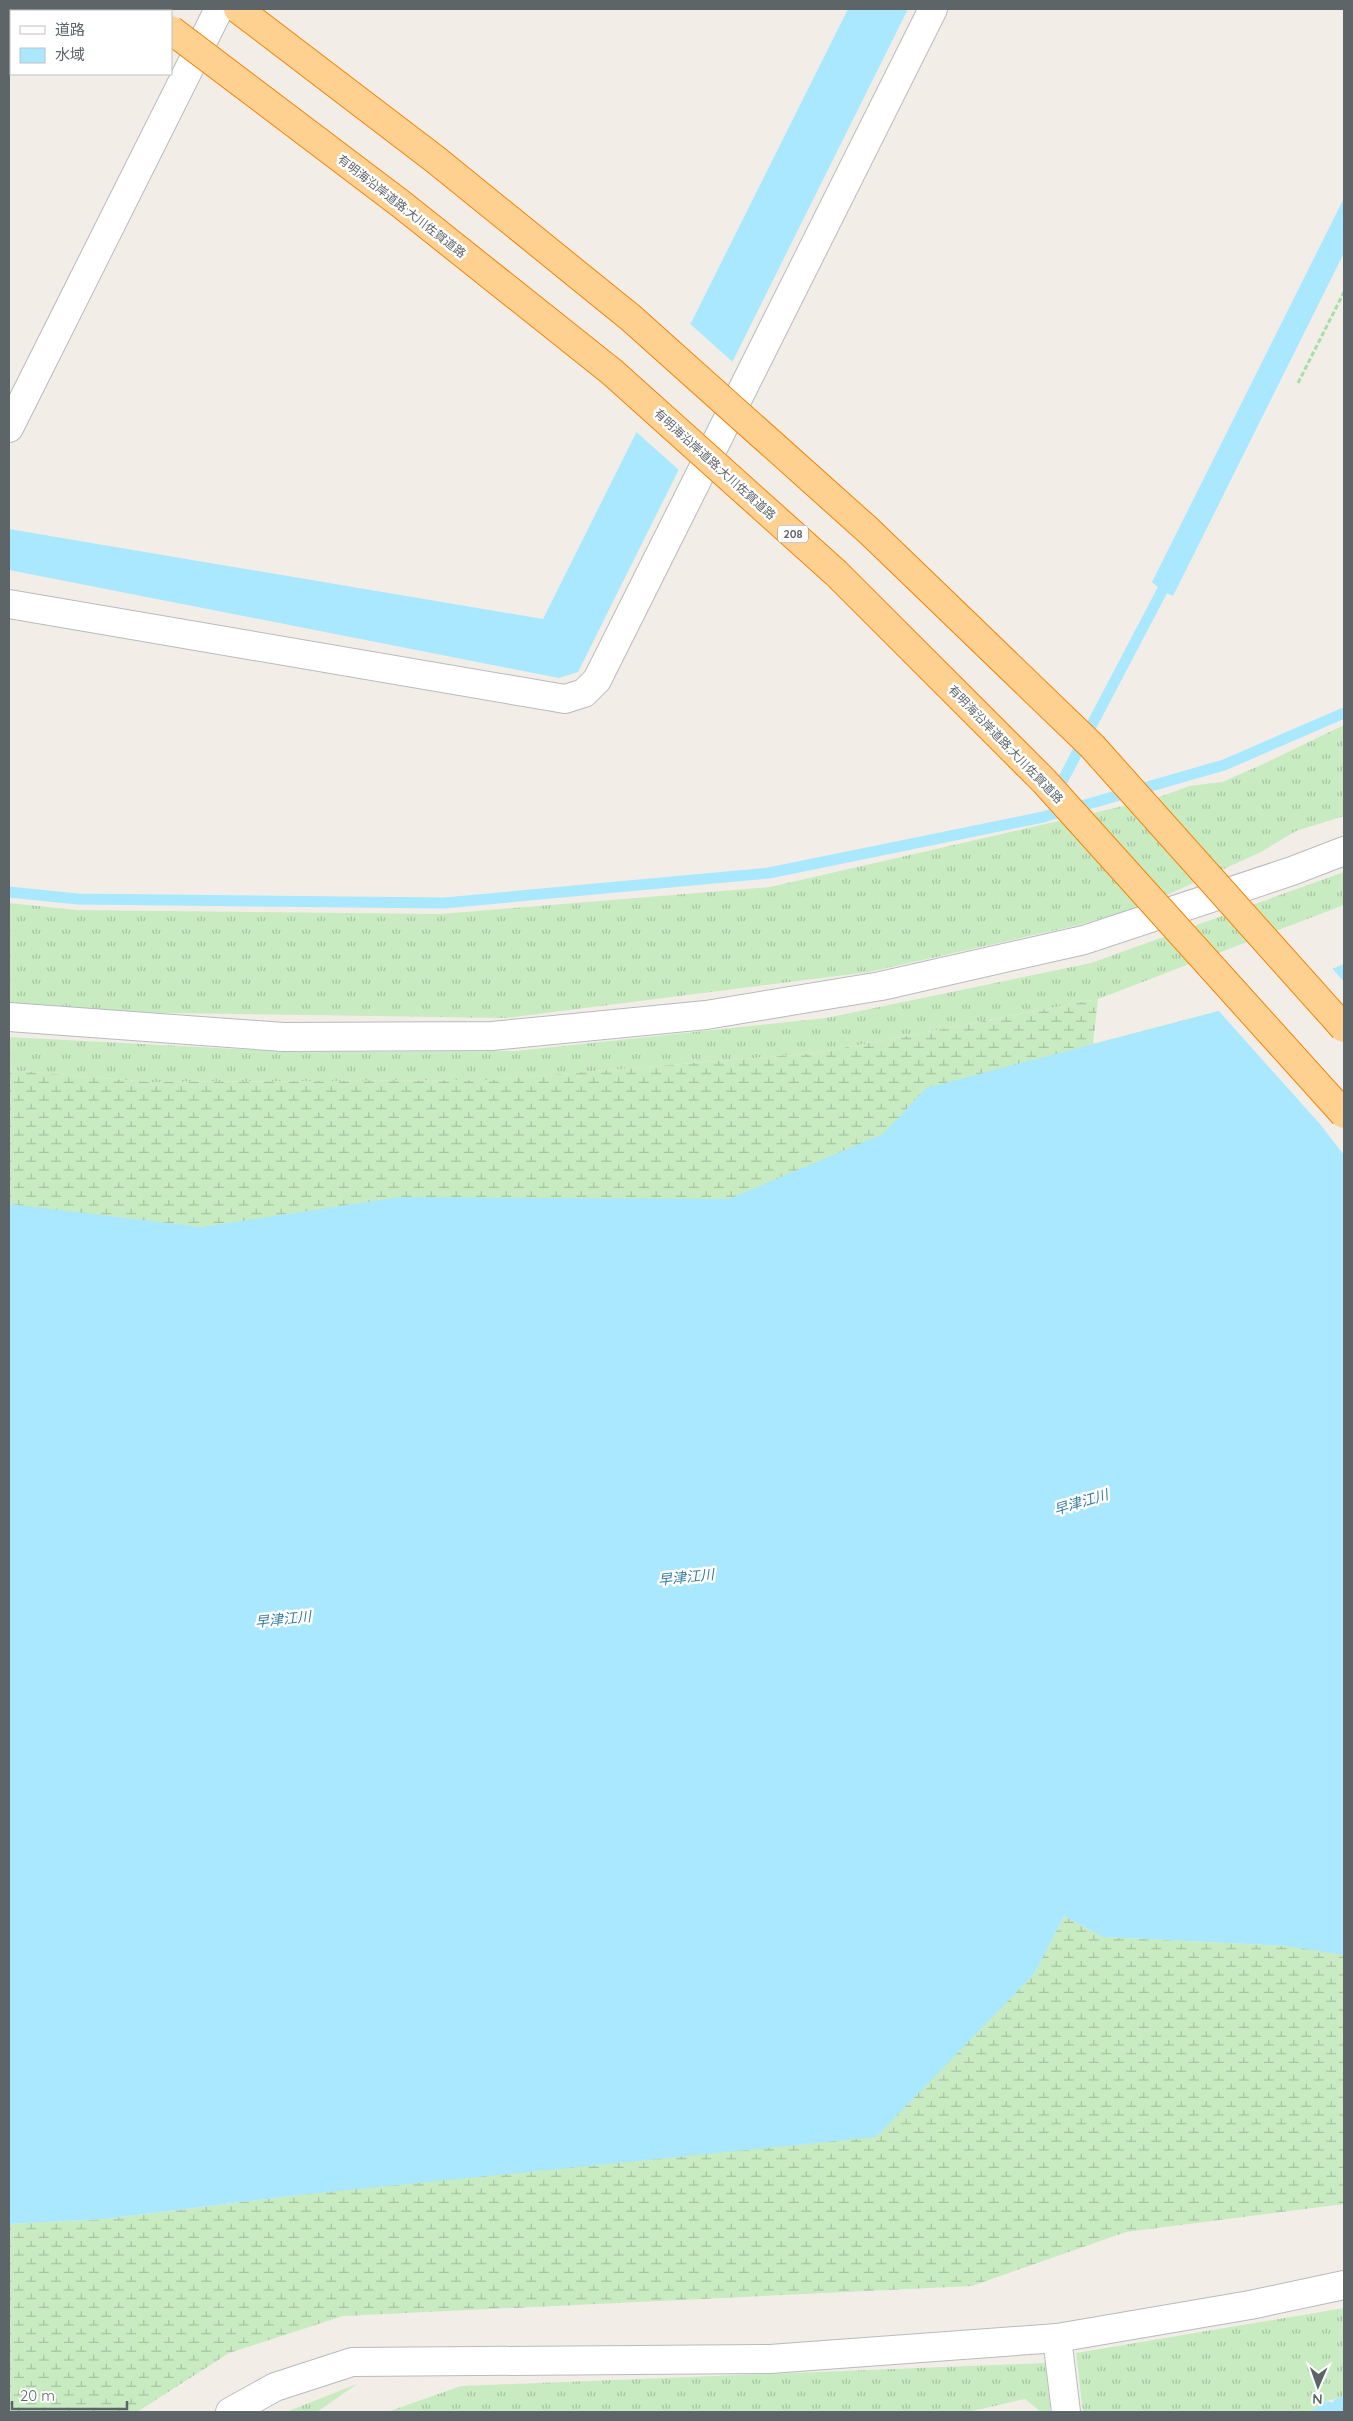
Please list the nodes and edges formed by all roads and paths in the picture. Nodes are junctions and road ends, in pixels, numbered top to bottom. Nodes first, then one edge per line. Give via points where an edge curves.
1 (219, 9) edge
2 (238, 9) edge
3 (933, 9) edge
4 (172, 31) edge
5 (1344, 292) edge
6 (1298, 383) dead end
7 (9, 428) edge
8 (9, 604) edge
9 (1344, 852) edge
10 (9, 1017) edge
11 (1344, 1028) edge
12 (1344, 1114) edge
13 (1344, 2285) edge
14 (1057, 2338) junction
15 (230, 2412) edge
16 (1066, 2412) edge

1 - 7 street
2 - 11 highway, bridge via 436,160 631,318 869,531 1092,746
3 - 8 street via 597,680 584,693 565,699
4 - 12 highway, 有明海沿岸道路;大川佐賀道路 / 208, bridge via 401,204 612,372 836,572 1044,781
5 - 6 path
9 - 10 street via 1084,940 881,986 706,1015 492,1036 283,1037
13 - 14 street via 1250,2305
14 - 15 street via 770,2359 352,2362 275,2388
14 - 16 street

